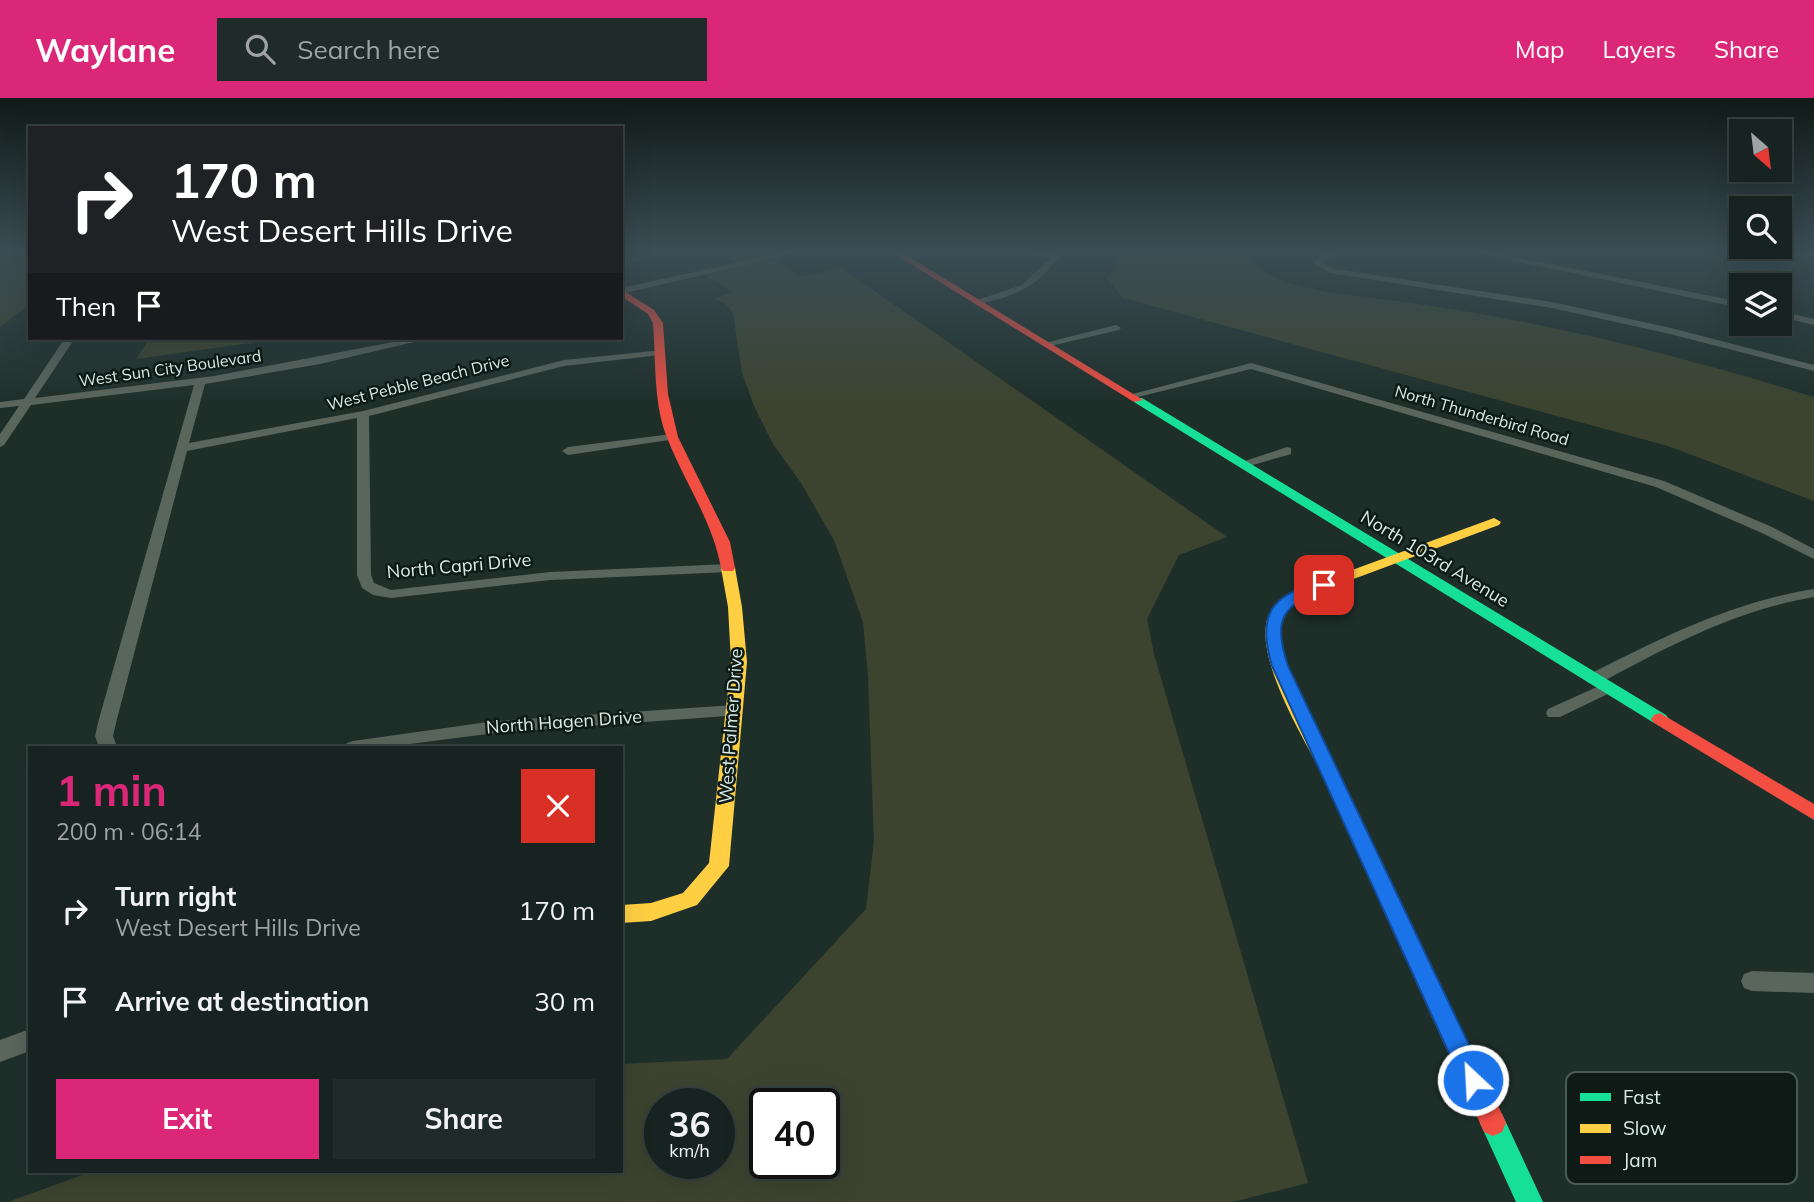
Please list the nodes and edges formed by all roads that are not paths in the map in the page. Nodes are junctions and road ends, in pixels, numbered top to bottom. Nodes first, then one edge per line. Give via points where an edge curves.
1 (635, 302) edge
2 (976, 302) edge
3 (1530, 302) edge
4 (1792, 317) edge
5 (1814, 322) edge
6 (1116, 328) dead end
7 (69, 340) edge
8 (417, 340) edge
9 (1045, 344) junction
10 (660, 352) junction
11 (1814, 368) edge
12 (200, 381) junction
13 (1130, 396) junction
14 (24, 403) junction
15 (0, 405) edge
16 (363, 414) junction
17 (672, 437) junction
18 (0, 443) edge
19 (183, 448) junction
20 (568, 451) dead end
21 (1287, 451) dead end
22 (1242, 464) junction
23 (1494, 522) dead end
24 (1814, 555) edge
25 (1396, 558) junction
26 (729, 568) junction
27 (1814, 593) edge
28 (1601, 683) junction
29 (734, 711) junction
30 (1554, 713) dead end
31 (108, 746) edge
32 (360, 746) edge
33 (1814, 813) edge
34 (623, 914) edge
35 (1752, 981) dead end
36 (1814, 983) edge
37 (28, 1041) edge
38 (0, 1051) edge
39 (1530, 1202) edge

1 - 10 street, West Palmer Drive via 658,323
2 - 9 street, North 103rd Avenue
3 - 11 street
4 - 5 street
6 - 9 street
7 - 14 street
8 - 12 street, West Sun City Boulevard
9 - 13 street, North 103rd Avenue
10 - 16 street, West Pebble Beach Drive via 564,363
10 - 17 street, West Palmer Drive
12 - 14 street, West Sun City Boulevard
12 - 19 street
13 - 22 street, North 103rd Avenue
13 - 24 street, North Thunderbird Road via 1251,366 1660,484
14 - 15 street, West Sun City Boulevard
14 - 18 street
16 - 19 street, West Pebble Beach Drive
16 - 26 street, North Capri Drive via 364,575 367,585 378,592 410,593 550,576
17 - 20 street
17 - 26 street, West Palmer Drive via 723,542
19 - 31 street via 108,719 104,736
21 - 22 street
22 - 25 street, North 103rd Avenue
23 - 25 street
25 - 28 street, North 103rd Avenue
25 - 39 street via 1285,604 1275,615 1274,645
26 - 29 street, West Palmer Drive via 739,662
27 - 28 street via 1740,609
28 - 30 street
28 - 33 street, North 103rd Avenue
29 - 32 street, North Hagen Drive via 491,727
29 - 34 street, West Palmer Drive via 719,866 690,899 651,912
35 - 36 street
37 - 38 street

